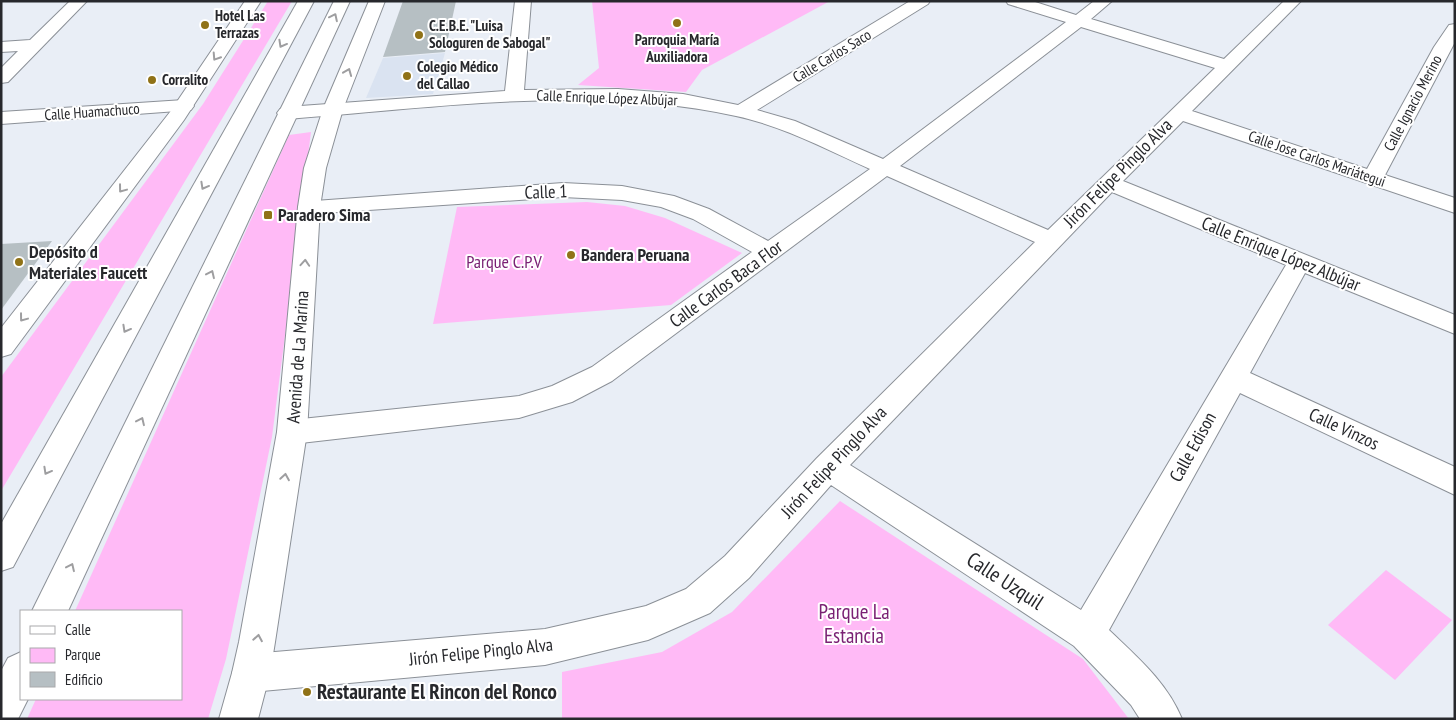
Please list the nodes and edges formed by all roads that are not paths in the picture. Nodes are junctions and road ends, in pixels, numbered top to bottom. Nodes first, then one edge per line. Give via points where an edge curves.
1 (79, 1) edge
2 (253, 1) edge
3 (306, 1) edge
4 (342, 1) edge
5 (377, 1) edge
6 (523, 1) edge
7 (922, 1) edge
8 (1014, 1) edge
9 (1104, 1) edge
10 (1293, 1) edge
11 (1078, 21) junction
12 (1455, 29) edge
13 (35, 45) junction
14 (1, 47) edge
15 (1227, 66) junction
16 (1, 78) edge
17 (514, 96) junction
18 (184, 106) junction
19 (333, 109) junction
20 (741, 111) junction
21 (287, 113) junction
22 (1178, 113) junction
23 (1, 118) edge
24 (886, 166) junction
25 (1373, 178) junction
26 (1108, 183) junction
27 (1455, 206) edge
28 (309, 207) junction
29 (1051, 240) junction
30 (770, 252) junction
31 (1300, 261) junction
32 (1455, 325) edge
33 (1, 347) edge
34 (1232, 376) junction
35 (292, 432) junction
36 (828, 467) junction
37 (1455, 482) edge
38 (1, 556) edge
39 (50, 610) edge
40 (1087, 634) junction
41 (20, 673) edge
42 (251, 673) junction
43 (1, 713) edge
44 (238, 719) edge
45 (1163, 719) edge

1 - 13 street
2 -> 18 street
3 -> 38 street
21 -> 4 street
19 -> 5 street, Avenida de La Marina
6 - 17 street
7 - 20 street, Calle Carlos Saco
8 - 11 street
9 - 11 street, Calle Carlos Baca Flor
10 - 15 street, Jirón Felipe Pinglo Alva
11 - 15 street
11 - 24 street, Calle Carlos Baca Flor
12 - 25 street, Calle Ignacio Merino
13 - 14 street
13 - 16 street
15 - 22 street, Jirón Felipe Pinglo Alva
17 - 19 street, Calle Enrique López Albújar
17 - 20 street, Calle Enrique López Albújar via 627,96 684,100
18 - 23 street, Calle Huamachuco
18 -> 33 street
19 - 21 street, Calle Enrique López Albújar
19 - 28 street, Avenida de La Marina via 315,168
20 - 24 street, Calle Enrique López Albújar via 788,125
39 -> 21 street
22 - 25 street, Calle Jose Carlos Mariátegui
22 - 26 street, Jirón Felipe Pinglo Alva
24 - 29 street, Calle Enrique López Albújar
24 - 30 street, Calle Carlos Baca Flor
25 - 27 street, Calle Jose Carlos Mariátegui
26 - 29 street, Jirón Felipe Pinglo Alva
26 - 31 street, Calle Enrique López Albújar
28 - 30 street, Calle 1 via 563,190 622,194 666,201 701,214
35 -> 28 street, Avenida de La Marina
29 - 36 street, Jirón Felipe Pinglo Alva
30 - 35 street, Calle Carlos Baca Flor via 602,374 554,398 519,407
31 - 32 street, Calle Enrique López Albújar
31 - 34 street, Calle Edison
34 - 37 street, Calle Vinzos
34 - 40 street, Calle Edison
42 -> 35 street, Avenida de La Marina
36 - 40 street, Calle Uzquil
36 - 42 street, Jirón Felipe Pinglo Alva via 737,567 698,601 648,623 545,647
40 - 45 street, Calle Uzquil via 1145,691
41 - 43 street
42 - 44 street, Avenida de La Marina

